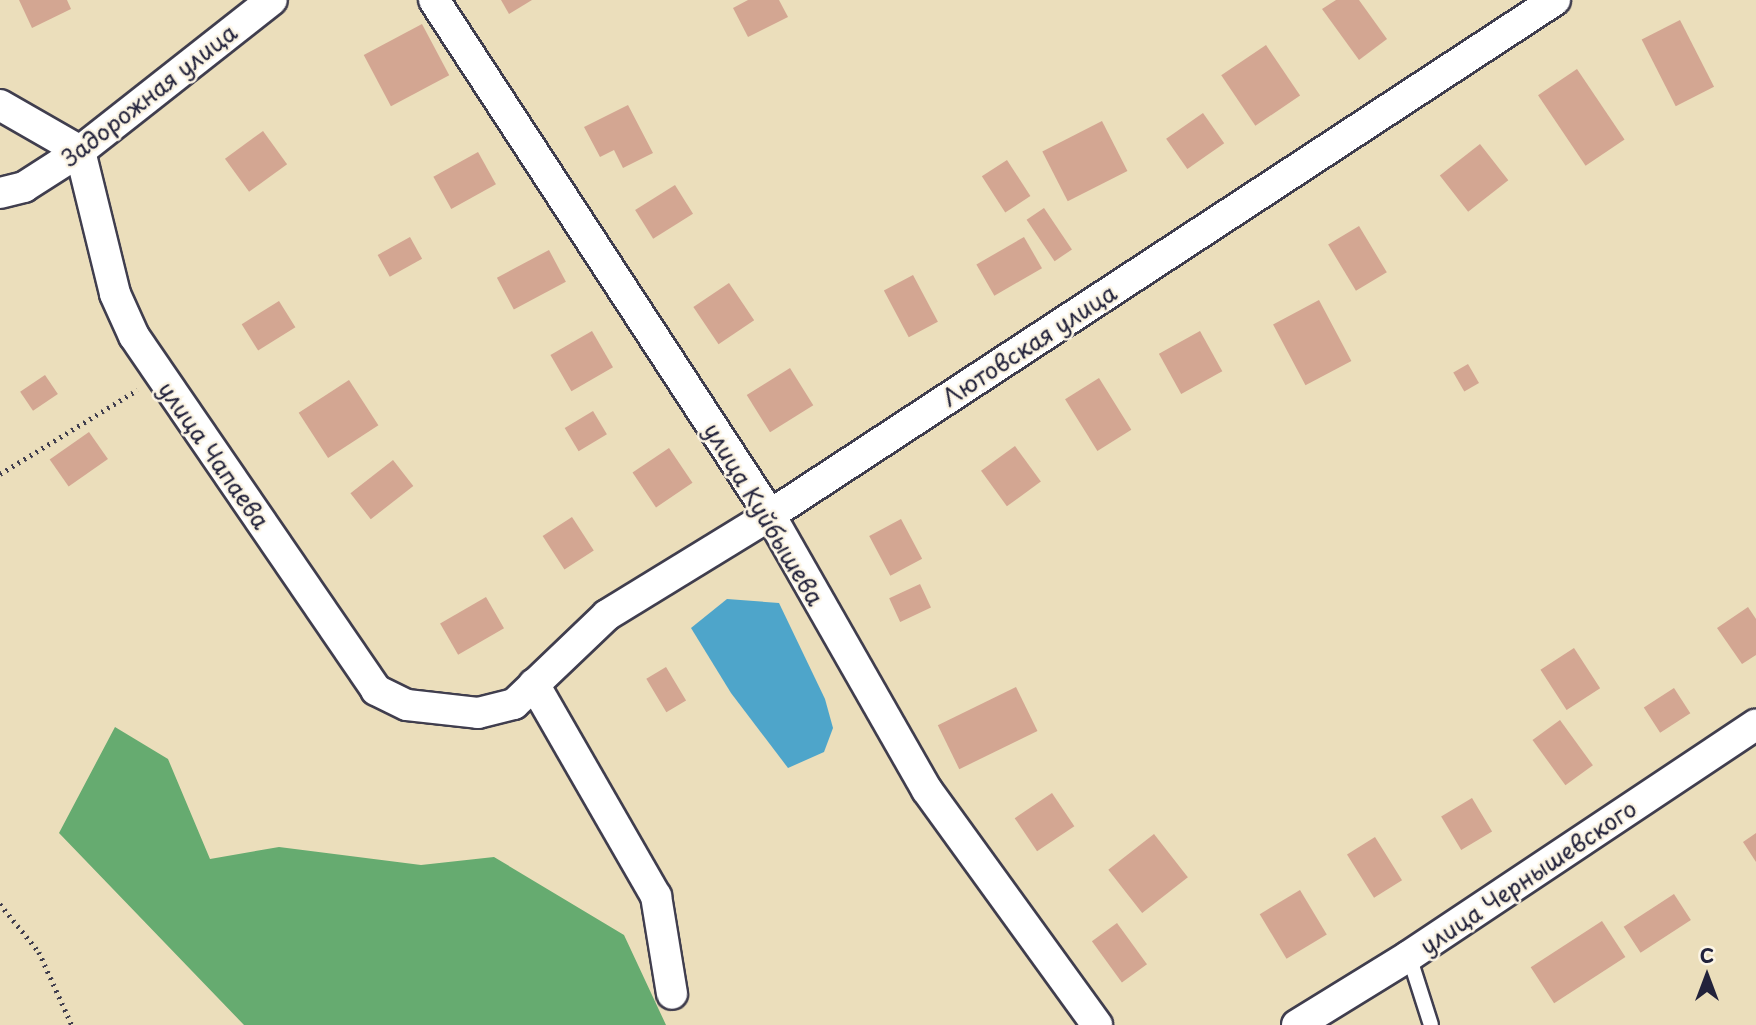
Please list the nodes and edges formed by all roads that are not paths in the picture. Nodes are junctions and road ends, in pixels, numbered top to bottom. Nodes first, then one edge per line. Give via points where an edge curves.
1 (272, 0) edge
2 (434, 0) edge
3 (1555, 0) edge
4 (0, 105) edge
5 (80, 151) junction
6 (12, 190) edge
7 (769, 515) junction
8 (524, 694) junction
9 (1756, 725) edge
10 (1409, 956) junction
11 (672, 994) dead end
12 (1097, 1025) edge
13 (1297, 1025) edge
14 (1432, 1025) edge

1 - 5 street, Задорожная улица
2 - 7 street, улица Куйбышева
3 - 7 street, Лютовская улица
4 - 5 street
5 - 6 street, Задорожная улица
5 - 8 street, улица Чапаева via 115,294 134,336 376,690 407,705 439,712 478,713
7 - 8 street, Лютовская улица via 607,615
7 - 12 street, улица Куйбышева via 928,790
8 - 11 street via 656,897
9 - 10 street, улица Чернышевского
10 - 13 street, улица Чернышевского
10 - 14 lane

